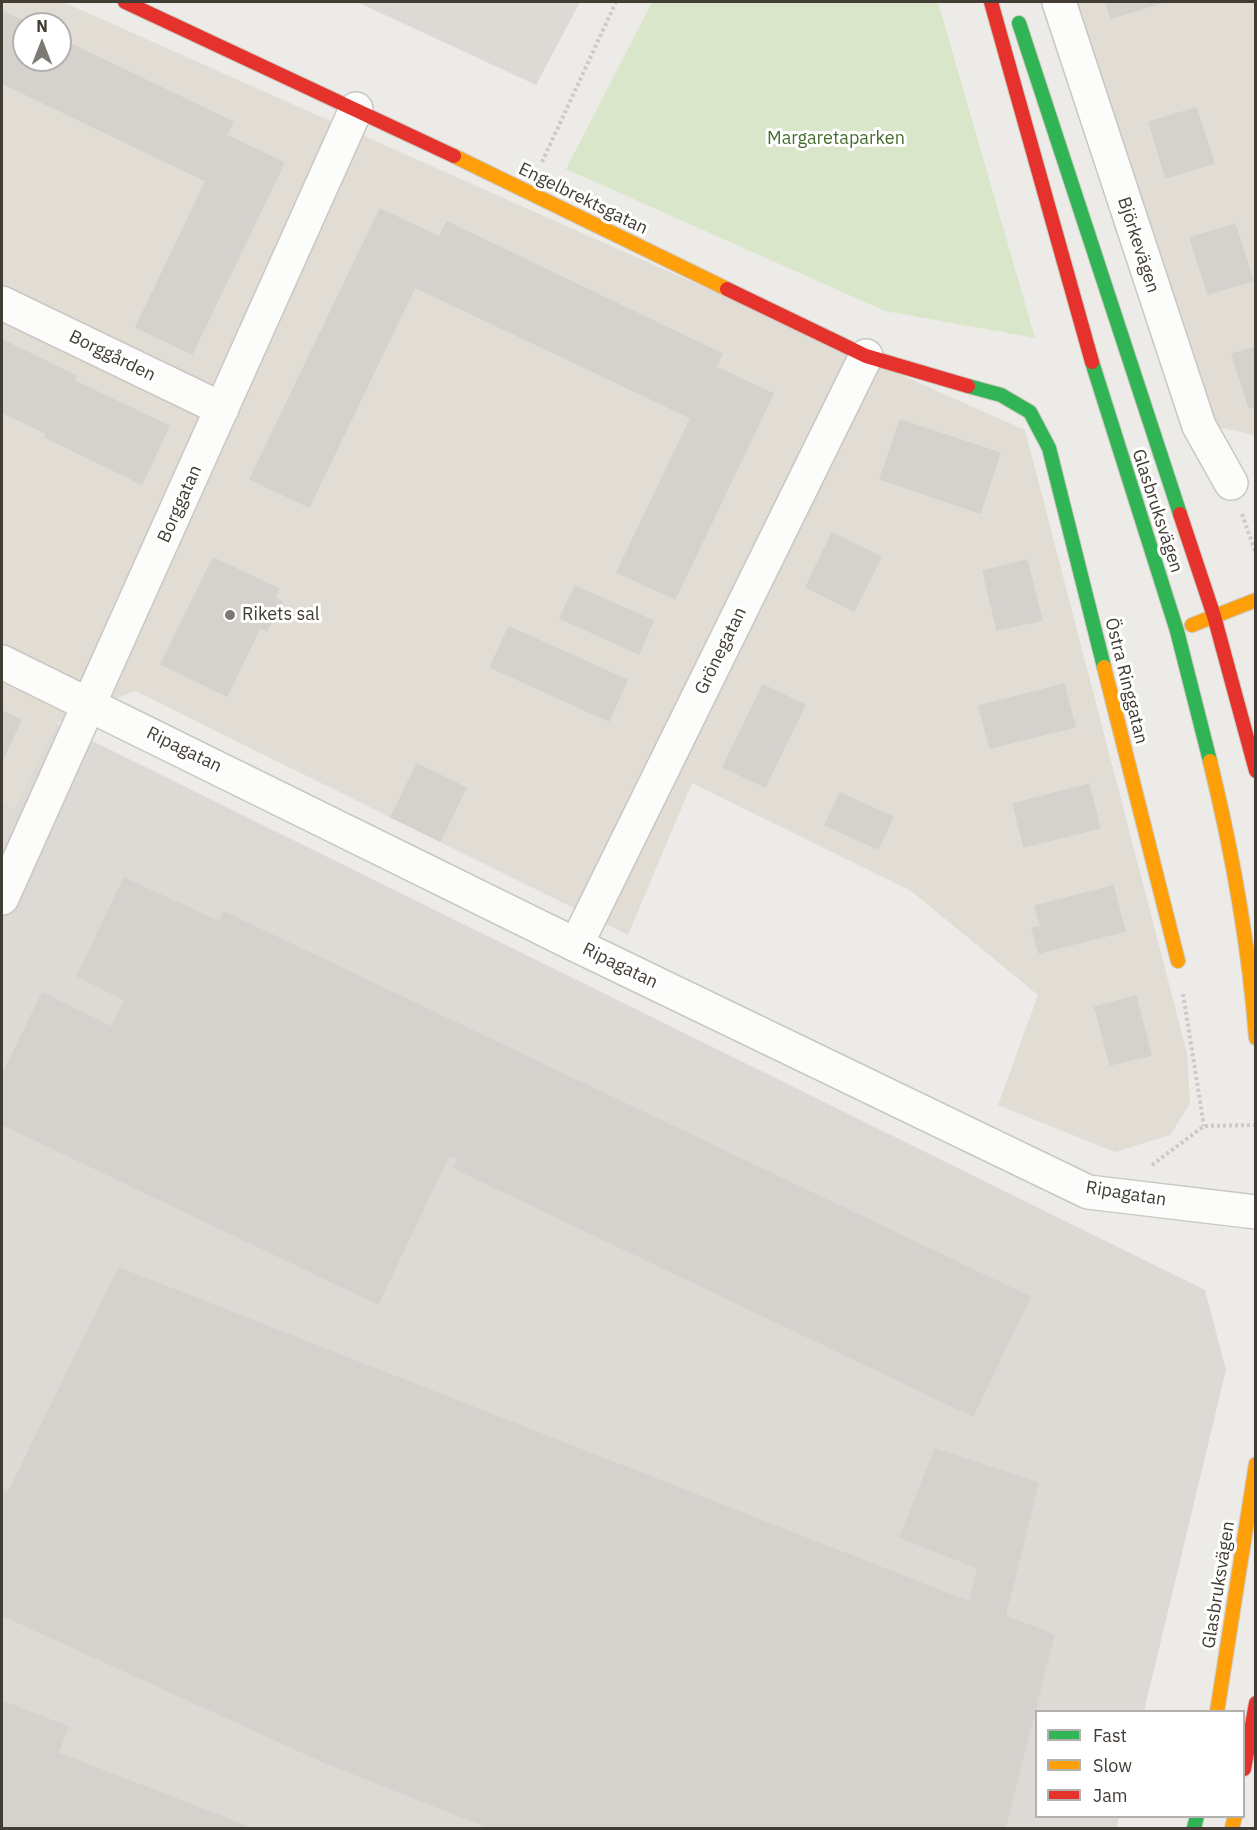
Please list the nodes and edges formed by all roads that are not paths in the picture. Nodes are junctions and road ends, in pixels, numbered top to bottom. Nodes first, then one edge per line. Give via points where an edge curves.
1 (125, 2) edge
2 (991, 2) edge
3 (1059, 2) edge
4 (1016, 13) dead end
5 (356, 109) junction
6 (2, 303) edge
7 (866, 356) junction
8 (222, 409) junction
9 (1030, 412) joint
10 (1231, 483) road end
11 (1256, 600) edge
12 (1214, 616) junction
13 (1177, 631) junction
14 (2, 662) edge
15 (91, 704) junction
16 (1256, 771) edge
17 (2, 898) edge
18 (576, 945) junction
19 (1178, 961) road end
20 (1256, 1038) edge
21 (1256, 1212) edge
22 (1256, 1464) edge
23 (1256, 1703) edge
24 (1217, 1710) edge
25 (1245, 1763) edge

1 - 5 main road, Engelbrektsgatan
2 - 13 main road, Glasbruksvägen via 1099,387
3 - 10 street, Björkevägen via 1199,426
4 - 12 main road, Glasbruksvägen
5 - 7 main road, Engelbrektsgatan
5 - 8 street, Borggatan
6 - 8 street, Borggården
7 - 9 main road, Engelbrektsgatan via 1001,394
7 - 18 street, Grönegatan
8 - 15 street, Borggatan
9 - 19 main road, Östra Ringgatan via 1049,448
11 - 12 main road
12 - 13 main road
12 - 16 main road, Glasbruksvägen
13 - 20 main road, Glasbruksvägen via 1220,802 1252,984
14 - 15 street, Ripagatan
15 - 17 street, Borggatan
15 - 18 street, Ripagatan
18 - 21 street, Ripagatan via 1088,1192
22 - 24 main road, Glasbruksvägen
23 - 25 main road

